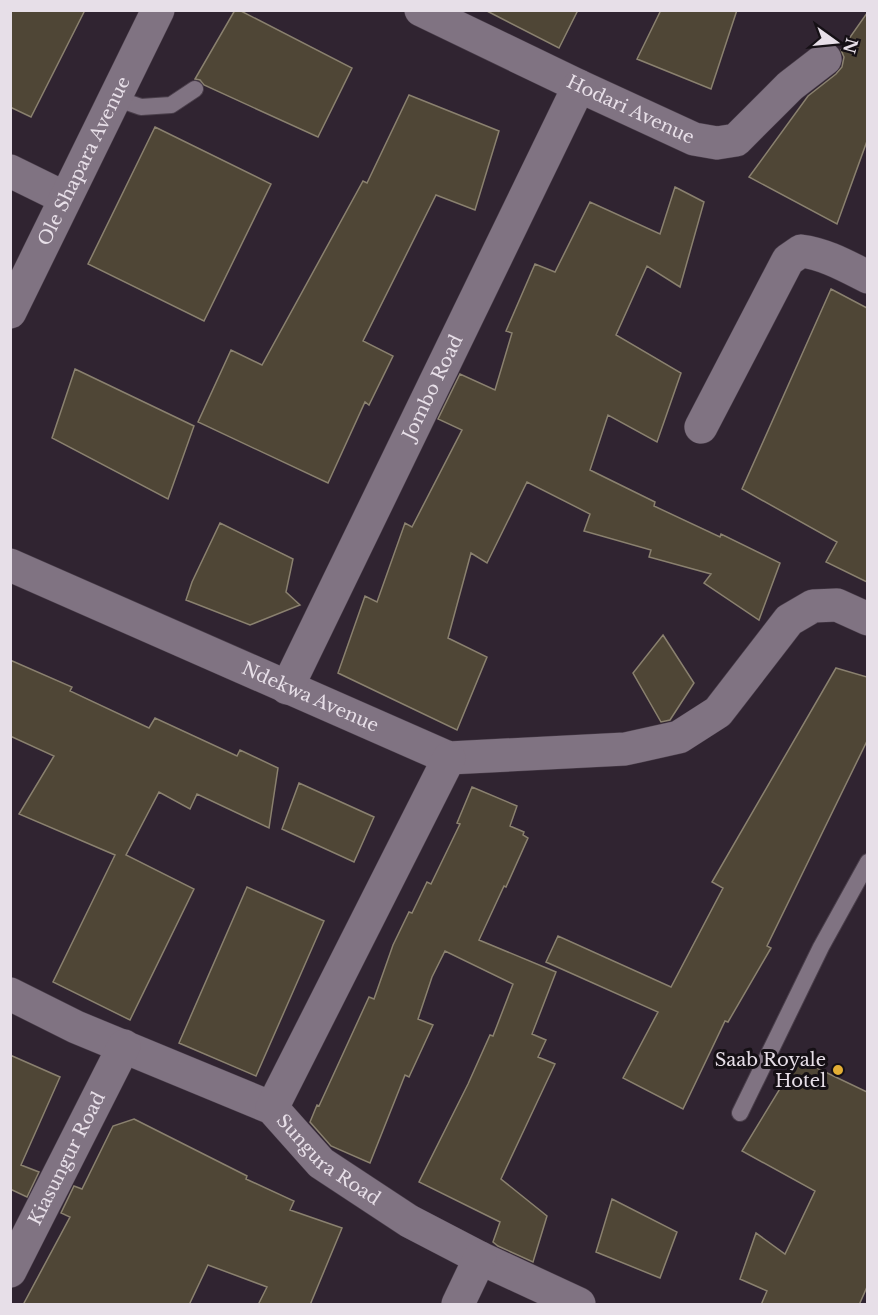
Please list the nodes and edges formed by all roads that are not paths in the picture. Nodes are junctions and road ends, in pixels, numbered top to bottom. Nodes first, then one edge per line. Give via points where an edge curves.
1 (158, 10) edge
2 (422, 10) edge
3 (825, 59) dead end
4 (579, 86) junction
5 (195, 89) dead end
6 (115, 98) junction
7 (10, 171) edge
8 (65, 198) junction
9 (867, 277) edge
10 (10, 312) edge
11 (701, 427) dead end
12 (10, 566) edge
13 (867, 619) edge
14 (287, 688) junction
15 (449, 758) junction
16 (867, 862) edge
17 (10, 994) edge
18 (124, 1046) junction
19 (272, 1108) junction
20 (740, 1113) dead end
21 (480, 1258) junction
22 (10, 1271) edge
23 (458, 1305) edge
24 (579, 1305) edge

1 - 6 street, Ole Shapara Avenue
2 - 4 street, Hodari Avenue
3 - 4 street, Hodari Avenue via 790,86 736,140 717,143 694,139
4 - 14 street, Jombo Road
5 - 6 lane via 171,105 141,106
6 - 8 street, Ole Shapara Avenue
7 - 8 street
8 - 10 street, Ole Shapara Avenue
9 - 11 street via 814,252 801,251 788,260
12 - 14 street, Ndekwa Avenue
13 - 15 street, Ndekwa Avenue via 837,605 813,606 789,620 718,712 679,737 625,749
14 - 15 street, Ndekwa Avenue
15 - 19 street
16 - 20 lane
17 - 18 street, Sungura Road via 76,1028
18 - 19 street, Sungura Road
18 - 22 street, Kiasungur Road
19 - 21 street, Sungura Road via 321,1163 409,1221
21 - 23 street
21 - 24 street, Sungura Road

